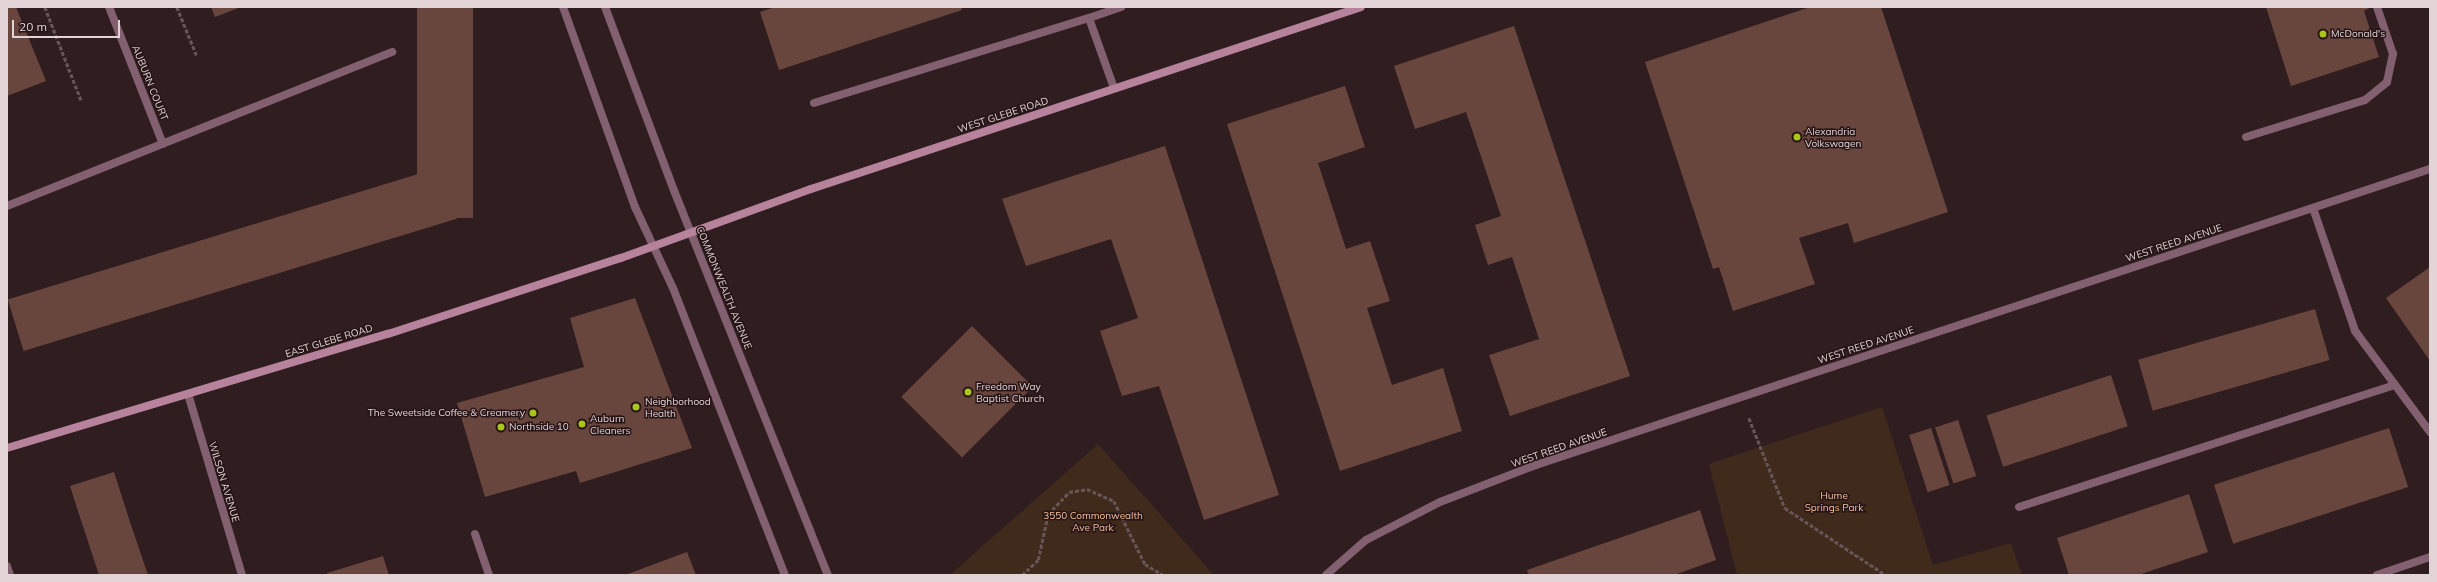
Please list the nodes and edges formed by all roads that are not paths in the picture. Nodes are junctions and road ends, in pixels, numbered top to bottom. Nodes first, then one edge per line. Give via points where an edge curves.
1 (109, 7) edge
2 (563, 7) edge
3 (605, 7) edge
4 (1121, 7) edge
5 (1361, 7) edge
6 (2377, 7) edge
7 (1089, 18) junction
8 (392, 52) dead end
9 (1114, 88) junction
10 (814, 103) dead end
11 (2246, 138) dead end
12 (163, 144) junction
13 (2430, 169) edge
14 (7, 206) edge
15 (2313, 208) junction
16 (690, 232) junction
17 (653, 245) junction
18 (2395, 384) junction
19 (188, 394) junction
20 (2430, 432) edge
21 (7, 448) edge
22 (2019, 507) dead end
23 (475, 534) dead end
24 (2430, 557) edge
25 (7, 566) edge
26 (10, 575) edge
27 (242, 575) edge
28 (489, 575) edge
29 (785, 575) edge
30 (828, 575) edge
31 (1326, 575) edge
32 (2377, 575) edge

1 - 12 street, AUBURN COURT
2 - 17 street via 635,207
3 - 16 street, COMMONWEALTH AVENUE
4 - 7 street
5 - 9 main road, WEST GLEBE ROAD
6 - 11 street via 2393,54 2387,82 2365,100
7 - 9 street
7 - 10 street
8 - 12 street
9 - 16 main road, WEST GLEBE ROAD
12 - 14 street
13 - 15 street, WEST REED AVENUE
15 - 18 street via 2355,331
15 - 31 street, WEST REED AVENUE via 1536,465 1440,502 1366,540
16 - 17 main road, WEST GLEBE ROAD
16 - 30 street, COMMONWEALTH AVENUE
17 - 19 main road, EAST GLEBE ROAD via 388,334
17 - 29 street
18 - 20 street
18 - 22 street
19 - 21 main road, EAST GLEBE ROAD
19 - 27 street, WILSON AVENUE
23 - 28 street
24 - 32 street
25 - 26 street

